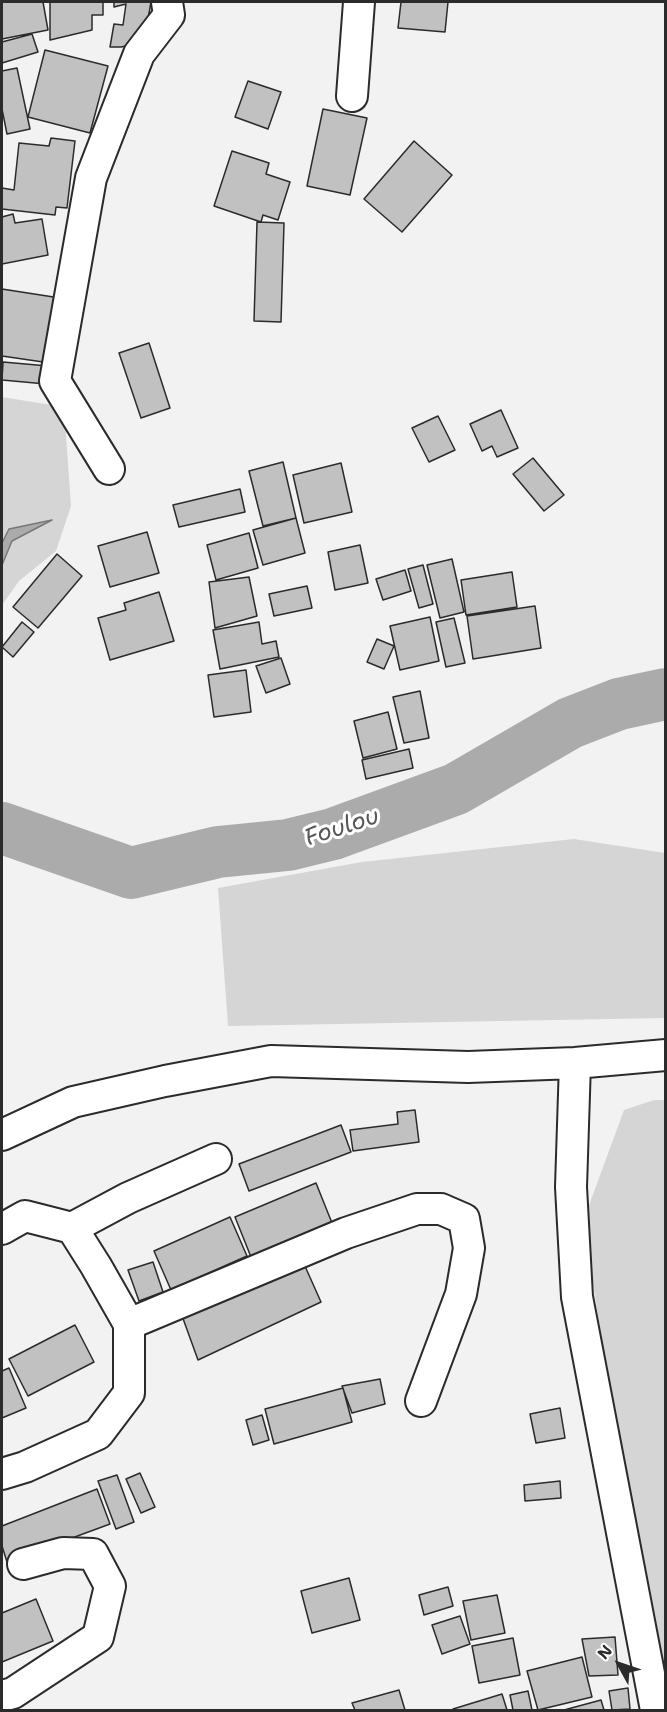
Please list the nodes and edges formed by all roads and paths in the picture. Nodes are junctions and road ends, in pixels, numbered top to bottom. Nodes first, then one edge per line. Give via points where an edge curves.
1 (167, 2) edge
2 (359, 2) edge
3 (351, 96) dead end
4 (109, 469) dead end
5 (666, 1054) edge
6 (575, 1063) junction
7 (2, 1135) edge
8 (216, 1159) dead end
9 (72, 1228) junction
10 (2, 1229) edge
11 (129, 1324) junction
12 (421, 1401) dead end
13 (2, 1474) edge
14 (23, 1564) dead end
15 (2, 1696) edge
16 (656, 1710) edge

1 - 4 street via 169,15 139,54 91,178 56,381
2 - 3 street
5 - 6 street
6 - 7 street via 468,1067 271,1060 73,1102
6 - 16 street via 571,1187 577,1297
8 - 9 street
9 - 10 street via 25,1216
9 - 11 street
11 - 12 street via 346,1233 417,1209 441,1209 464,1219 469,1248 460,1294
11 - 13 street via 129,1393 98,1434
14 - 15 street via 63,1553 93,1554 110,1586 98,1637 13,1693

